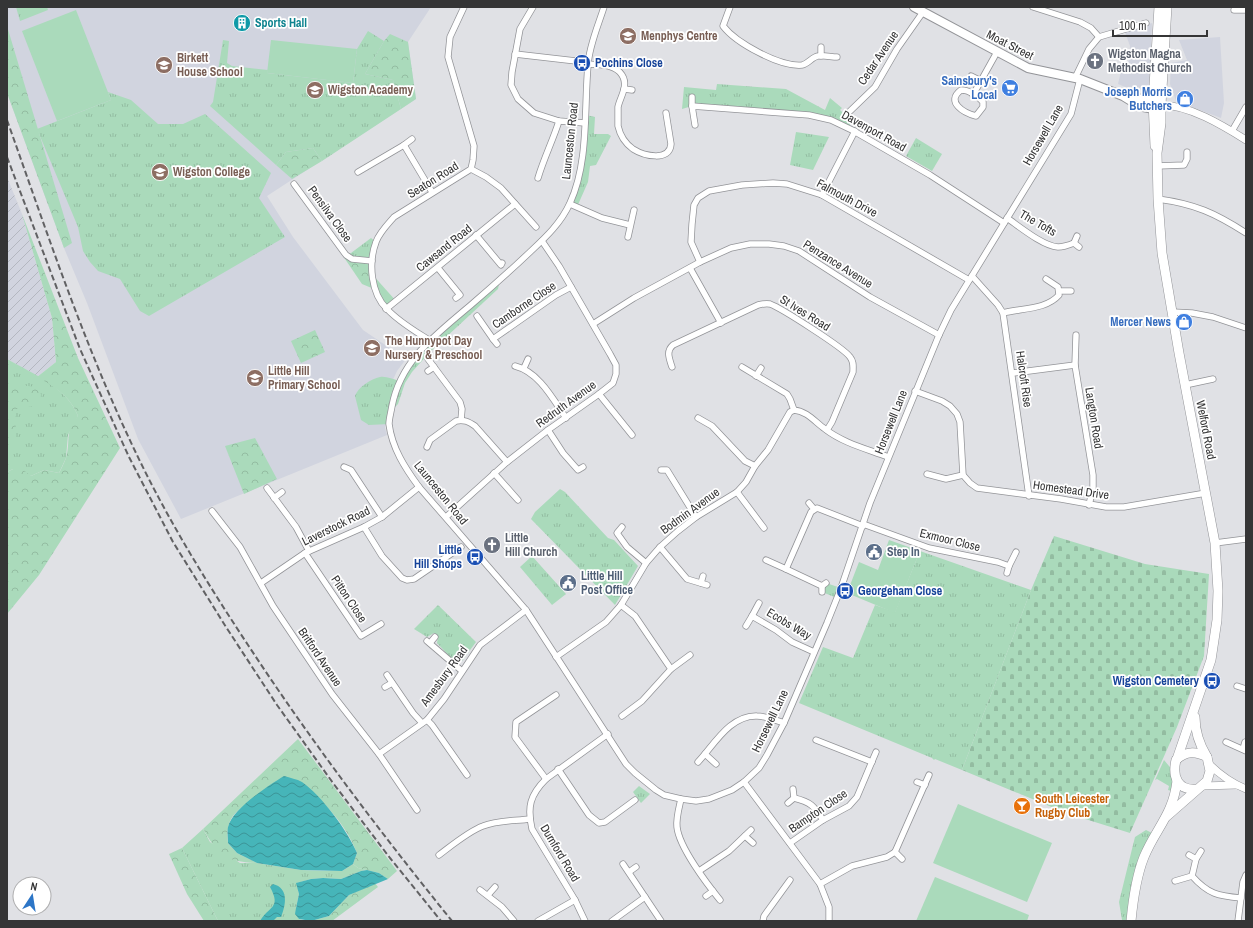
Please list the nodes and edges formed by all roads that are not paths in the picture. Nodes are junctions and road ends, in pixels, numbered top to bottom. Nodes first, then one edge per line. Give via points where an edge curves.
1 (464, 7) edge
2 (533, 7) edge
3 (604, 7) edge
4 (730, 7) edge
5 (914, 7) edge
6 (1033, 7) edge
7 (1159, 7) edge
8 (1167, 7) edge
9 (1234, 10) dead end
10 (1246, 10) edge
11 (923, 12) junction
12 (1146, 23) dead end
13 (1099, 37) junction
14 (821, 47) dead end
15 (997, 52) junction
16 (516, 54) junction
17 (821, 56) junction
18 (837, 57) dead end
19 (576, 61) dead end
20 (588, 64) junction
21 (971, 76) dead end
22 (1077, 78) junction
23 (981, 81) junction
24 (624, 89) junction
25 (632, 90) dead end
26 (973, 95) junction
27 (692, 97) dead end
28 (692, 106) junction
29 (1246, 107) edge
30 (1157, 111) junction
31 (666, 113) dead end
32 (848, 113) dead end
33 (559, 121) junction
34 (585, 123) junction
35 (695, 125) dead end
36 (855, 131) junction
37 (1232, 131) junction
38 (412, 139) dead end
39 (1246, 140) edge
40 (404, 145) junction
41 (1187, 152) dead end
42 (1157, 166) junction
43 (471, 169) junction
44 (358, 172) dead end
45 (538, 178) dead end
46 (294, 183) dead end
47 (432, 192) junction
48 (822, 195) junction
49 (1158, 199) junction
50 (515, 204) junction
51 (570, 204) junction
52 (634, 210) dead end
53 (1006, 220) junction
54 (630, 225) junction
55 (536, 227) dead end
56 (1246, 233) edge
57 (476, 235) junction
58 (1077, 236) dead end
59 (628, 237) dead end
60 (542, 241) junction
61 (1074, 243) junction
62 (1079, 247) dead end
63 (372, 261) junction
64 (700, 262) junction
65 (500, 266) dead end
66 (438, 268) junction
67 (690, 268) junction
68 (970, 278) junction
69 (1046, 279) dead end
70 (571, 287) junction
71 (1059, 291) junction
72 (1071, 291) dead end
73 (456, 298) dead end
74 (386, 309) junction
75 (1172, 312) junction
76 (1003, 313) junction
77 (477, 316) dead end
78 (721, 323) junction
79 (593, 324) junction
80 (1246, 328) edge
81 (939, 335) junction
82 (1076, 336) dead end
83 (429, 340) junction
84 (428, 359) dead end
85 (528, 359) dead end
86 (1075, 365) junction
87 (515, 366) dead end
88 (434, 367) junction
89 (672, 367) dead end
90 (742, 367) dead end
91 (524, 368) junction
92 (761, 368) dead end
93 (428, 371) dead end
94 (1013, 374) junction
95 (756, 376) junction
96 (1213, 379) dead end
97 (1185, 385) junction
98 (915, 391) junction
99 (599, 394) junction
100 (794, 410) junction
101 (566, 418) junction
102 (698, 418) dead end
103 (461, 420) junction
104 (548, 430) junction
105 (827, 430) junction
106 (632, 436) dead end
107 (427, 447) dead end
108 (888, 457) junction
109 (507, 462) junction
110 (755, 466) junction
111 (344, 467) dead end
112 (583, 467) dead end
113 (661, 470) dead end
114 (494, 473) junction
115 (927, 474) dead end
116 (963, 475) junction
117 (419, 487) junction
118 (267, 488) dead end
119 (282, 492) dead end
120 (737, 492) junction
121 (1206, 493) junction
122 (1029, 496) junction
123 (274, 498) junction
124 (518, 500) dead end
125 (809, 503) dead end
126 (1089, 505) junction
127 (814, 509) junction
128 (212, 511) dead end
129 (382, 517) junction
130 (446, 517) junction
131 (696, 517) junction
132 (863, 525) junction
133 (364, 527) junction
134 (622, 527) dead end
135 (764, 528) dead end
136 (1246, 539) edge
137 (1215, 543) junction
138 (461, 547) dead end
139 (660, 547) junction
140 (307, 552) junction
141 (1016, 552) dead end
142 (766, 560) dead end
143 (646, 563) junction
144 (1009, 566) junction
145 (786, 568) junction
146 (1007, 573) dead end
147 (703, 576) dead end
148 (261, 583) junction
149 (824, 587) dead end
150 (759, 603) dead end
151 (620, 605) junction
152 (526, 610) junction
153 (752, 616) junction
154 (381, 624) dead end
155 (746, 626) dead end
156 (435, 637) dead end
157 (814, 652) junction
158 (690, 655) dead end
159 (556, 657) junction
160 (671, 669) junction
161 (462, 671) junction
162 (387, 675) dead end
163 (392, 683) junction
164 (1237, 686) dead end
165 (385, 687) dead end
166 (1246, 689) edge
167 (556, 695) dead end
168 (627, 703) dead end
169 (632, 709) junction
170 (1195, 710) junction
171 (622, 716) dead end
172 (424, 721) junction
173 (784, 723) junction
174 (608, 734) junction
175 (816, 740) dead end
176 (1226, 742) dead end
177 (1245, 742) edge
178 (1244, 750) edge
179 (876, 752) dead end
180 (379, 754) junction
181 (705, 754) junction
182 (1178, 759) junction
183 (1207, 760) junction
184 (698, 762) dead end
185 (872, 762) junction
186 (716, 764) dead end
187 (558, 769) junction
188 (467, 775) dead end
189 (929, 775) dead end
190 (546, 779) junction
191 (1176, 781) junction
192 (744, 782) junction
193 (917, 782) dead end
194 (925, 785) junction
195 (1236, 785) junction
196 (1199, 787) junction
197 (793, 789) dead end
198 (1246, 789) edge
199 (794, 798) junction
200 (681, 799) junction
201 (635, 800) dead end
202 (788, 803) dead end
203 (417, 810) dead end
204 (1168, 816) junction
205 (530, 819) junction
206 (823, 820) junction
207 (751, 830) dead end
208 (746, 836) junction
209 (753, 843) dead end
210 (790, 843) junction
211 (1201, 851) dead end
212 (895, 852) junction
213 (439, 855) dead end
214 (1189, 855) dead end
215 (902, 859) dead end
216 (1196, 859) junction
217 (622, 864) dead end
218 (636, 867) dead end
219 (699, 871) junction
220 (628, 872) junction
221 (1246, 875) edge
222 (1192, 876) junction
223 (790, 880) dead end
224 (1175, 881) dead end
225 (820, 884) junction
226 (495, 887) dead end
227 (480, 890) dead end
228 (713, 891) junction
229 (488, 895) junction
230 (706, 896) dead end
231 (644, 897) junction
232 (1241, 898) junction
233 (575, 900) junction
234 (720, 900) dead end
235 (514, 921) edge
236 (538, 921) edge
237 (586, 921) edge
238 (612, 921) edge
239 (661, 921) edge
240 (763, 921) edge
241 (829, 921) edge
242 (1130, 921) edge
243 (1238, 921) edge

1 - 43 street, Seaton Road via 450,37 448,56 474,146
2 - 16 street via 520,30
3 - 20 street, Launceston Road
4 - 17 street via 723,26 755,51 793,65 804,65
5 - 11 main road, Moat Street
6 - 13 street via 1080,22 1091,28
7 - 30 main road via 1154,88
8 - 30 main road
9 - 10 street
11 - 15 main road, Moat Street
11 - 32 street, Cedar Avenue via 875,87
12 - 13 street
13 - 22 street, Horsewell Lane via 1089,49
14 - 17 street
15 - 22 main road, Moat Street via 1028,68
15 - 23 street
16 - 19 street
16 - 33 street via 511,85 518,99 534,113
17 - 18 street
20 - 24 street via 617,70 624,79
20 - 34 street, Launceston Road
21 - 23 street
22 - 30 main road, Moat Street
22 - 53 street, Horsewell Lane via 1071,114
23 - 26 street
24 - 25 street
24 - 31 street via 618,106 618,126 627,143 634,149 661,156 668,154 671,144
26 - 26 street via 983,102 976,116 956,106 954,102 961,90
27 - 28 street
28 - 35 street
28 - 36 street, Davenport Road via 809,116 831,120
29 - 37 street
30 - 37 street via 1171,105
30 - 42 main road, Welford Road via 1154,143
33 - 34 street
33 - 45 street
34 - 51 street, Launceston Road via 581,162
36 - 48 street
36 - 53 street, Davenport Road
37 - 39 street
38 - 40 street
40 - 44 street
40 - 47 street
41 - 42 street via 1184,165
42 - 49 main road, Welford Road
43 - 47 street, Seaton Road
43 - 50 street via 501,188
46 - 63 street, Pensilva Close via 346,255 352,259
47 - 63 street, Seaton Road via 394,217 376,242
48 - 64 street, Falmouth Drive via 787,184 773,183 742,185 705,193 694,205 692,224 691,242
48 - 68 street, Falmouth Drive
49 - 56 street via 1192,205 1223,218
49 - 75 main road, Welford Road via 1162,253
50 - 55 street
50 - 57 street, Cawsand Road
51 - 54 street via 602,218
51 - 60 street, Launceston Road via 560,222
52 - 54 street
53 - 61 street, The Tofts via 1057,247
53 - 68 street, Horsewell Lane
54 - 59 street
57 - 65 street
57 - 66 street, Cawsand Road
58 - 61 street
60 - 70 street, Redruth Avenue
60 - 83 street, Launceston Road
61 - 62 street
63 - 74 street, Seaton Road via 374,289
64 - 67 street, Penzance Avenue
64 - 81 street, Penzance Avenue via 731,248 750,244 784,246 799,251 870,297
66 - 73 street via 460,295
66 - 74 street, Cawsand Road
67 - 78 street
67 - 79 street, Penzance Avenue via 634,298
68 - 76 street, Halcroft Rise
68 - 81 street, Horsewell Lane
69 - 71 street via 1058,287
70 - 77 street, Camborne Close via 556,295 495,342
70 - 79 street, Redruth Avenue
71 - 72 street
71 - 76 street via 1059,295 1051,302
74 - 83 street, Seaton Road
75 - 80 street via 1213,317
75 - 97 main road, Welford Road
76 - 94 street, Halcroft Rise
78 - 89 street, St Ives Road via 669,348
78 - 105 street, St Ives Road via 758,305 769,304 781,309 846,352 853,363 853,372
79 - 99 street, Redruth Avenue via 616,365 613,383
81 - 98 street, Horsewell Lane
82 - 86 street, Langton Road
83 - 117 street, Launceston Road via 399,381 389,424 398,454
84 - 88 street
85 - 91 street
86 - 94 street
86 - 126 street, Langton Road via 1093,475
87 - 91 street
88 - 93 street
88 - 103 street via 460,402
90 - 95 street
91 - 101 street via 536,378
92 - 95 street
94 - 122 street, Halcroft Rise
95 - 100 street via 787,394
96 - 97 street
97 - 121 main road, Welford Road
98 - 108 street, Horsewell Lane
98 - 116 street via 942,401 956,414 960,422
99 - 101 street, Redruth Avenue
99 - 106 street
100 - 105 street via 805,413
100 - 110 street, Bodmin Avenue via 790,412 768,450
101 - 104 street, Redruth Avenue
102 - 110 street via 712,426 745,461
103 - 107 street via 430,440
103 - 109 street via 475,426
104 - 109 street, Redruth Avenue
104 - 112 street via 578,470
105 - 108 street via 853,444
108 - 132 street, Horsewell Lane
109 - 114 street, Redruth Avenue
110 - 120 street, Bodmin Avenue
111 - 129 street via 353,468
113 - 131 street via 669,469
114 - 124 street
114 - 130 street, Redruth Avenue
115 - 116 street via 946,479
116 - 122 street, Homestead Drive via 977,488
117 - 129 street, Laverstock Road
117 - 130 street, Launceston Road
118 - 123 street
119 - 123 street
120 - 131 street, Bodmin Avenue
120 - 135 street
121 - 126 street, Homestead Drive via 1124,507
121 - 137 main road, Welford Road
122 - 126 street, Homestead Drive
123 - 140 street via 296,527
125 - 127 street
127 - 132 street
127 - 145 street
128 - 148 street, Britford Avenue via 240,547
129 - 133 street, Laverstock Road
130 - 152 street, Launceston Road
131 - 139 street, Bodmin Avenue
132 - 144 street, Exmoor Close via 929,548
132 - 157 street, Horsewell Lane via 841,588
133 - 138 street via 382,556 402,578 407,580 414,580
133 - 140 street, Laverstock Road
134 - 143 street via 615,533
136 - 137 street
137 - 170 main road, Welford Road via 1217,620 1211,660
139 - 143 street, Bodmin Avenue
139 - 147 street via 688,579 704,584
140 - 148 street, Laverstock Road
140 - 154 street, Pitton Close via 361,636
141 - 144 street
142 - 145 street
143 - 151 street, Bodmin Avenue
144 - 146 street
145 - 149 street
148 - 180 street, Britford Avenue via 332,694
150 - 153 street, Ecobs Way
151 - 159 street, Bodmin Avenue via 606,622
151 - 160 street via 635,616
152 - 159 street, Launceston Road
152 - 161 street, Amesbury Road via 480,645
153 - 155 street, Ecobs Way
153 - 157 street, Ecobs Way via 792,642
156 - 161 street via 429,642
157 - 173 street, Horsewell Lane
158 - 160 street
159 - 174 street, Launceston Road
160 - 169 street
161 - 172 street, Amesbury Road via 444,699
162 - 163 street
163 - 165 street
163 - 172 street via 413,713
164 - 166 street
167 - 190 street via 516,722 515,737
168 - 169 street
169 - 171 street
170 - 182 main road, Welford Road
170 - 183 main road, Welford Road via 1195,727
172 - 180 street, Amesbury Road
172 - 188 street via 432,725
173 - 181 street via 765,716 743,718 716,740
173 - 192 street, Horsewell Lane via 759,768
174 - 187 street, Durnford Road
174 - 200 street, Launceston Road via 626,764 635,773 664,795
175 - 185 street
176 - 178 street
177 - 178 street
179 - 185 street, Bampton Close
180 - 203 street, Britford Avenue
181 - 184 street
181 - 186 street
182 - 183 main road via 1189,753 1201,754
182 - 191 main road via 1174,772
183 - 195 street via 1222,776
183 - 196 main road via 1210,770 1207,781
185 - 206 street, Bampton Close via 857,798 849,806
187 - 190 street, Durnford Road
187 - 201 street via 589,815 599,823 605,822
189 - 194 street
190 - 205 street, Durnford Road via 532,798
191 - 196 main road via 1191,789
191 - 204 main road
192 - 200 street, Launceston Road via 724,794 708,799
192 - 210 street
193 - 194 street
194 - 212 street
195 - 196 street
195 - 198 street
196 - 204 main road
197 - 199 street
199 - 202 street
199 - 206 street via 814,806
200 - 219 street via 677,827 680,841
204 - 242 main road via 1144,858
205 - 213 street via 483,826
205 - 233 street, Durnford Road via 532,829
206 - 210 street, Bampton Close
207 - 208 street
208 - 209 street
208 - 219 street via 729,852
210 - 225 street
211 - 216 street
212 - 215 street
212 - 225 street via 852,866
214 - 216 street
216 - 222 street
217 - 220 street
218 - 220 street
219 - 228 street
220 - 231 street
221 - 232 street
222 - 224 street
222 - 232 street via 1209,892
223 - 240 street
225 - 241 street via 829,907
226 - 229 street
227 - 229 street
228 - 230 street
228 - 234 street
229 - 235 street
231 - 238 street
231 - 239 street
232 - 243 street
233 - 236 street
233 - 237 street, Durnford Road

